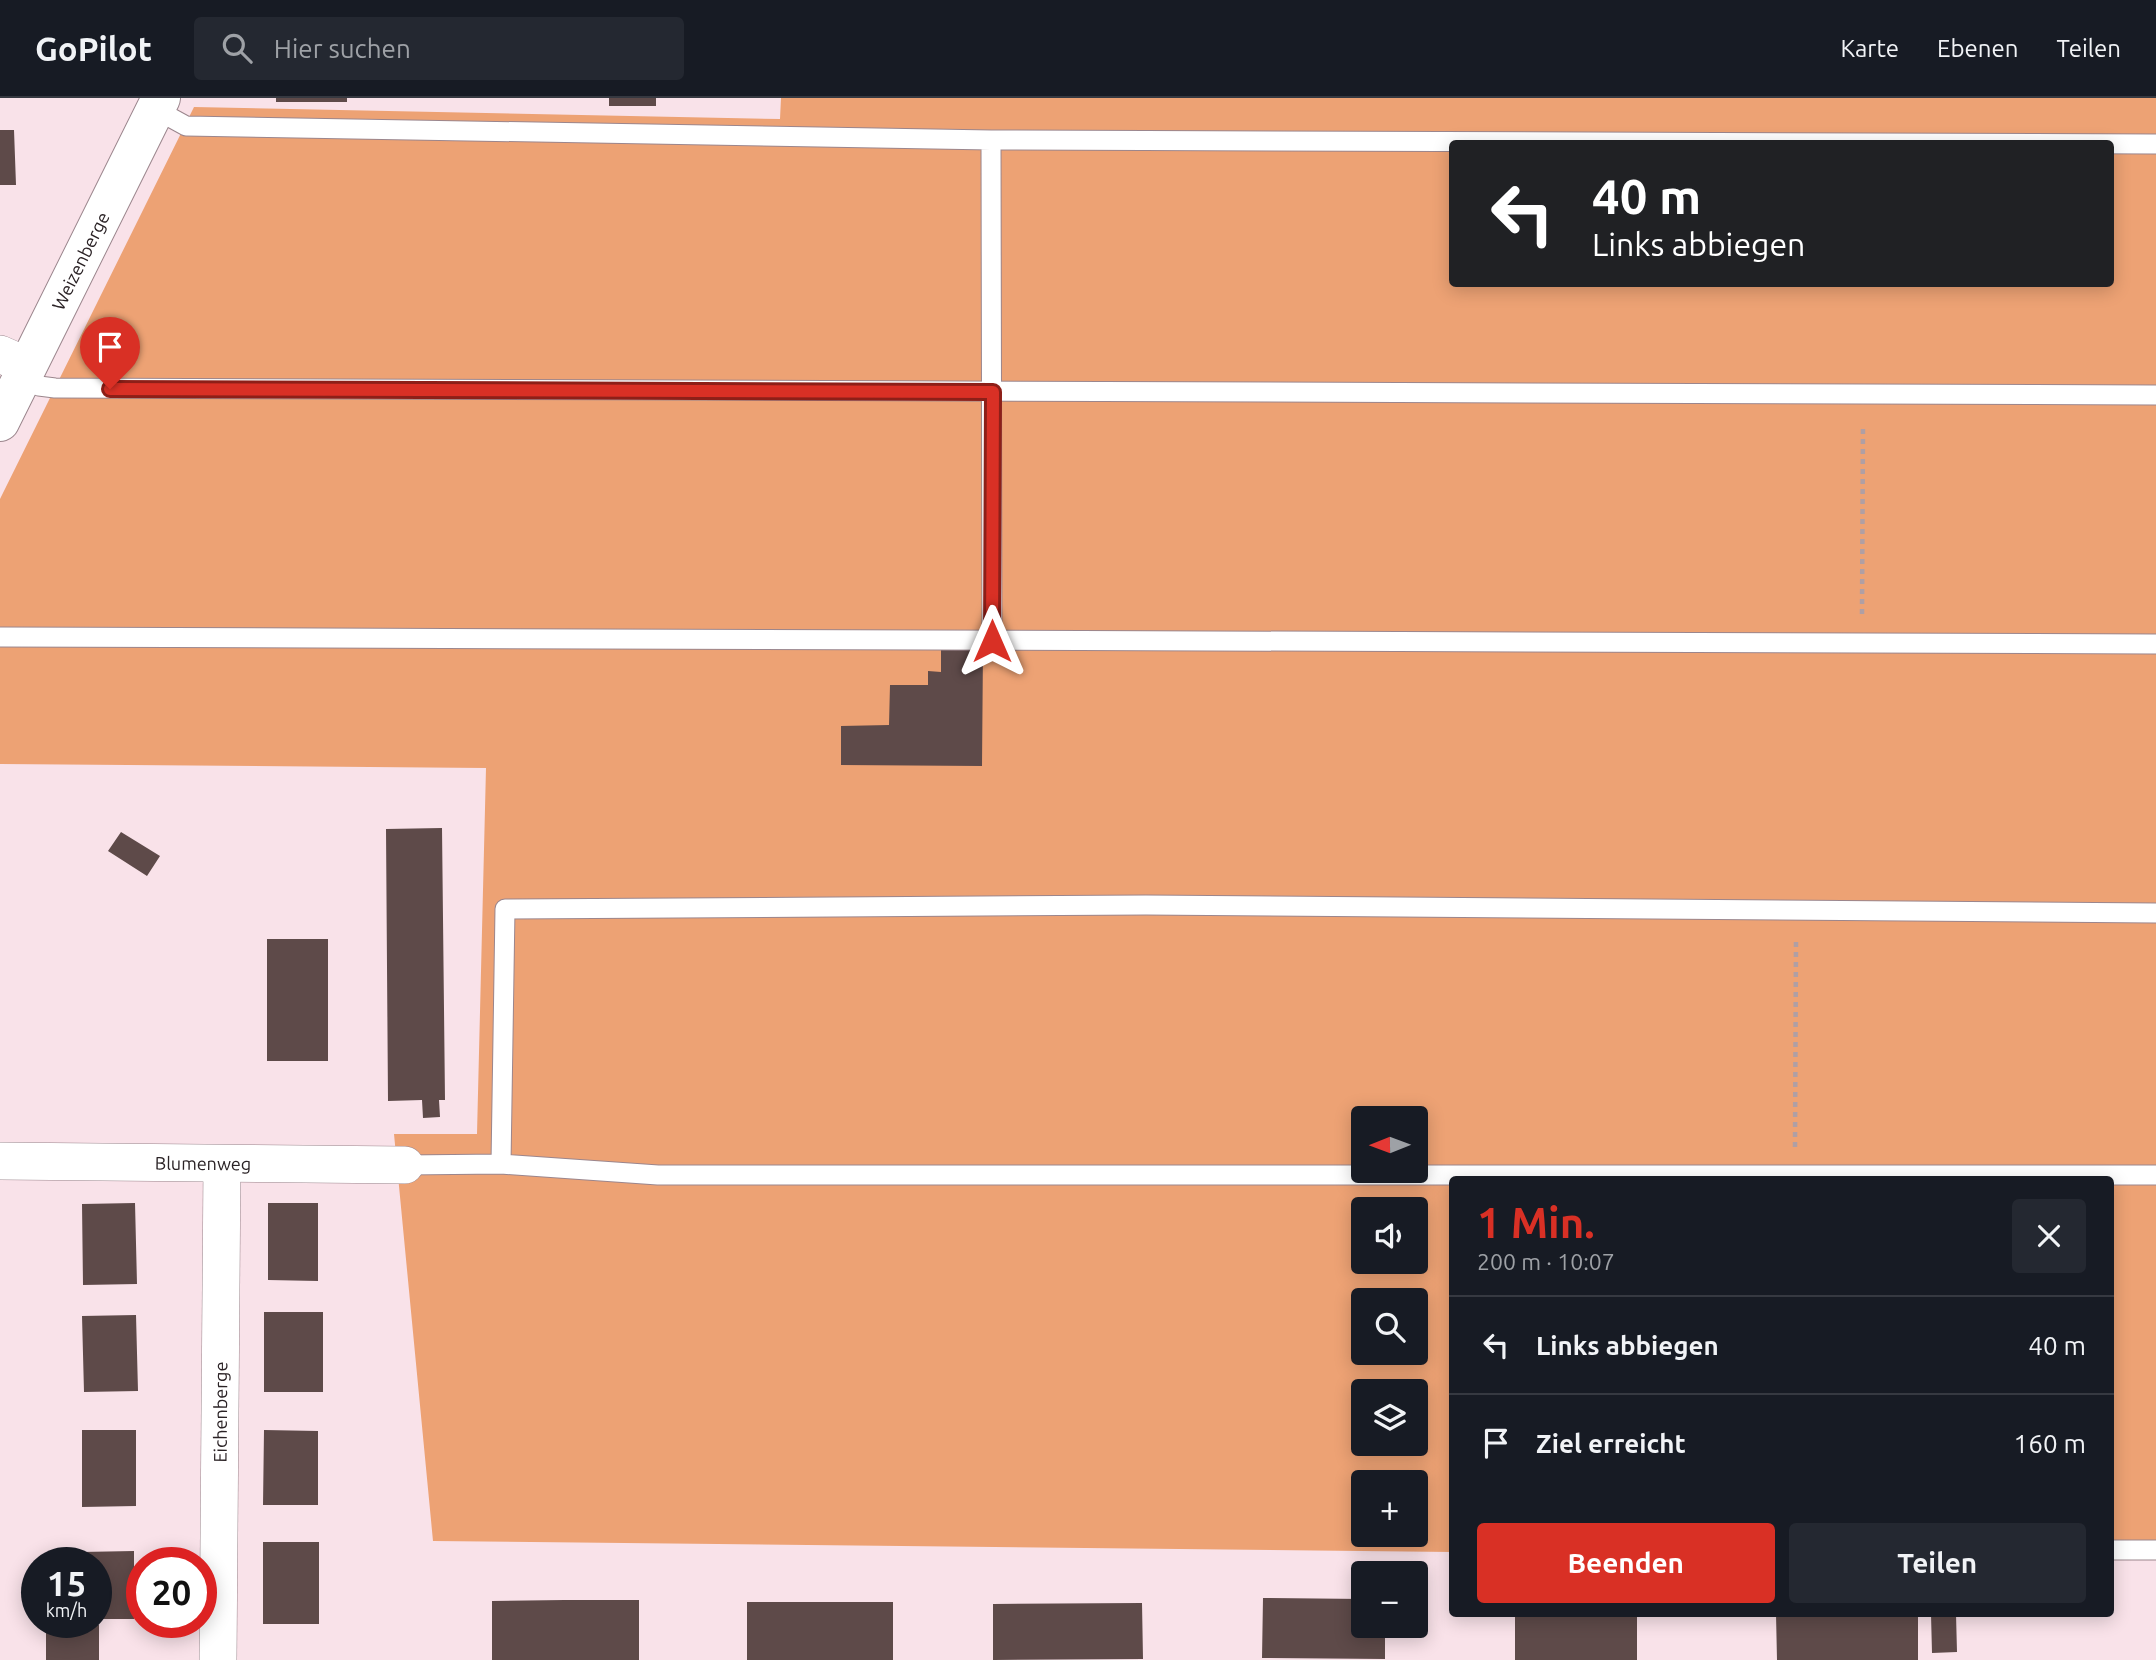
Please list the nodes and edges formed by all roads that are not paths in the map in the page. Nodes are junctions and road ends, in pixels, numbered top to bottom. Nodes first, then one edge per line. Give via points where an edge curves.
1 (158, 104) edge
2 (991, 140) junction
3 (1449, 142) edge
4 (2114, 144) edge
5 (2156, 144) edge
6 (17, 366) edge
7 (993, 392) junction
8 (2156, 396) edge
9 (0, 422) edge
10 (0, 636) edge
11 (992, 641) junction
12 (2156, 644) edge
13 (2156, 913) edge
14 (0, 1161) edge
15 (222, 1164) junction
16 (501, 1164) junction
17 (405, 1165) joint
18 (2156, 1175) edge
19 (1817, 1176) edge
20 (1998, 1176) edge
21 (2114, 1549) edge
22 (2156, 1550) edge
23 (218, 1660) edge

1 - 2 lane via 186,126
1 - 6 street, Weizenberge
2 - 3 lane
2 - 7 lane
4 - 5 lane
6 - 7 lane via 39,386 55,388
6 - 9 street, Weizenberge
7 - 8 lane
7 - 11 lane
10 - 11 lane
11 - 12 lane
13 - 16 lane via 1146,905 505,909
14 - 15 street, Blumenweg
15 - 17 street, Blumenweg
15 - 23 street, Eichenberge
16 - 17 lane
16 - 19 lane via 658,1175
18 - 20 lane
21 - 22 lane

